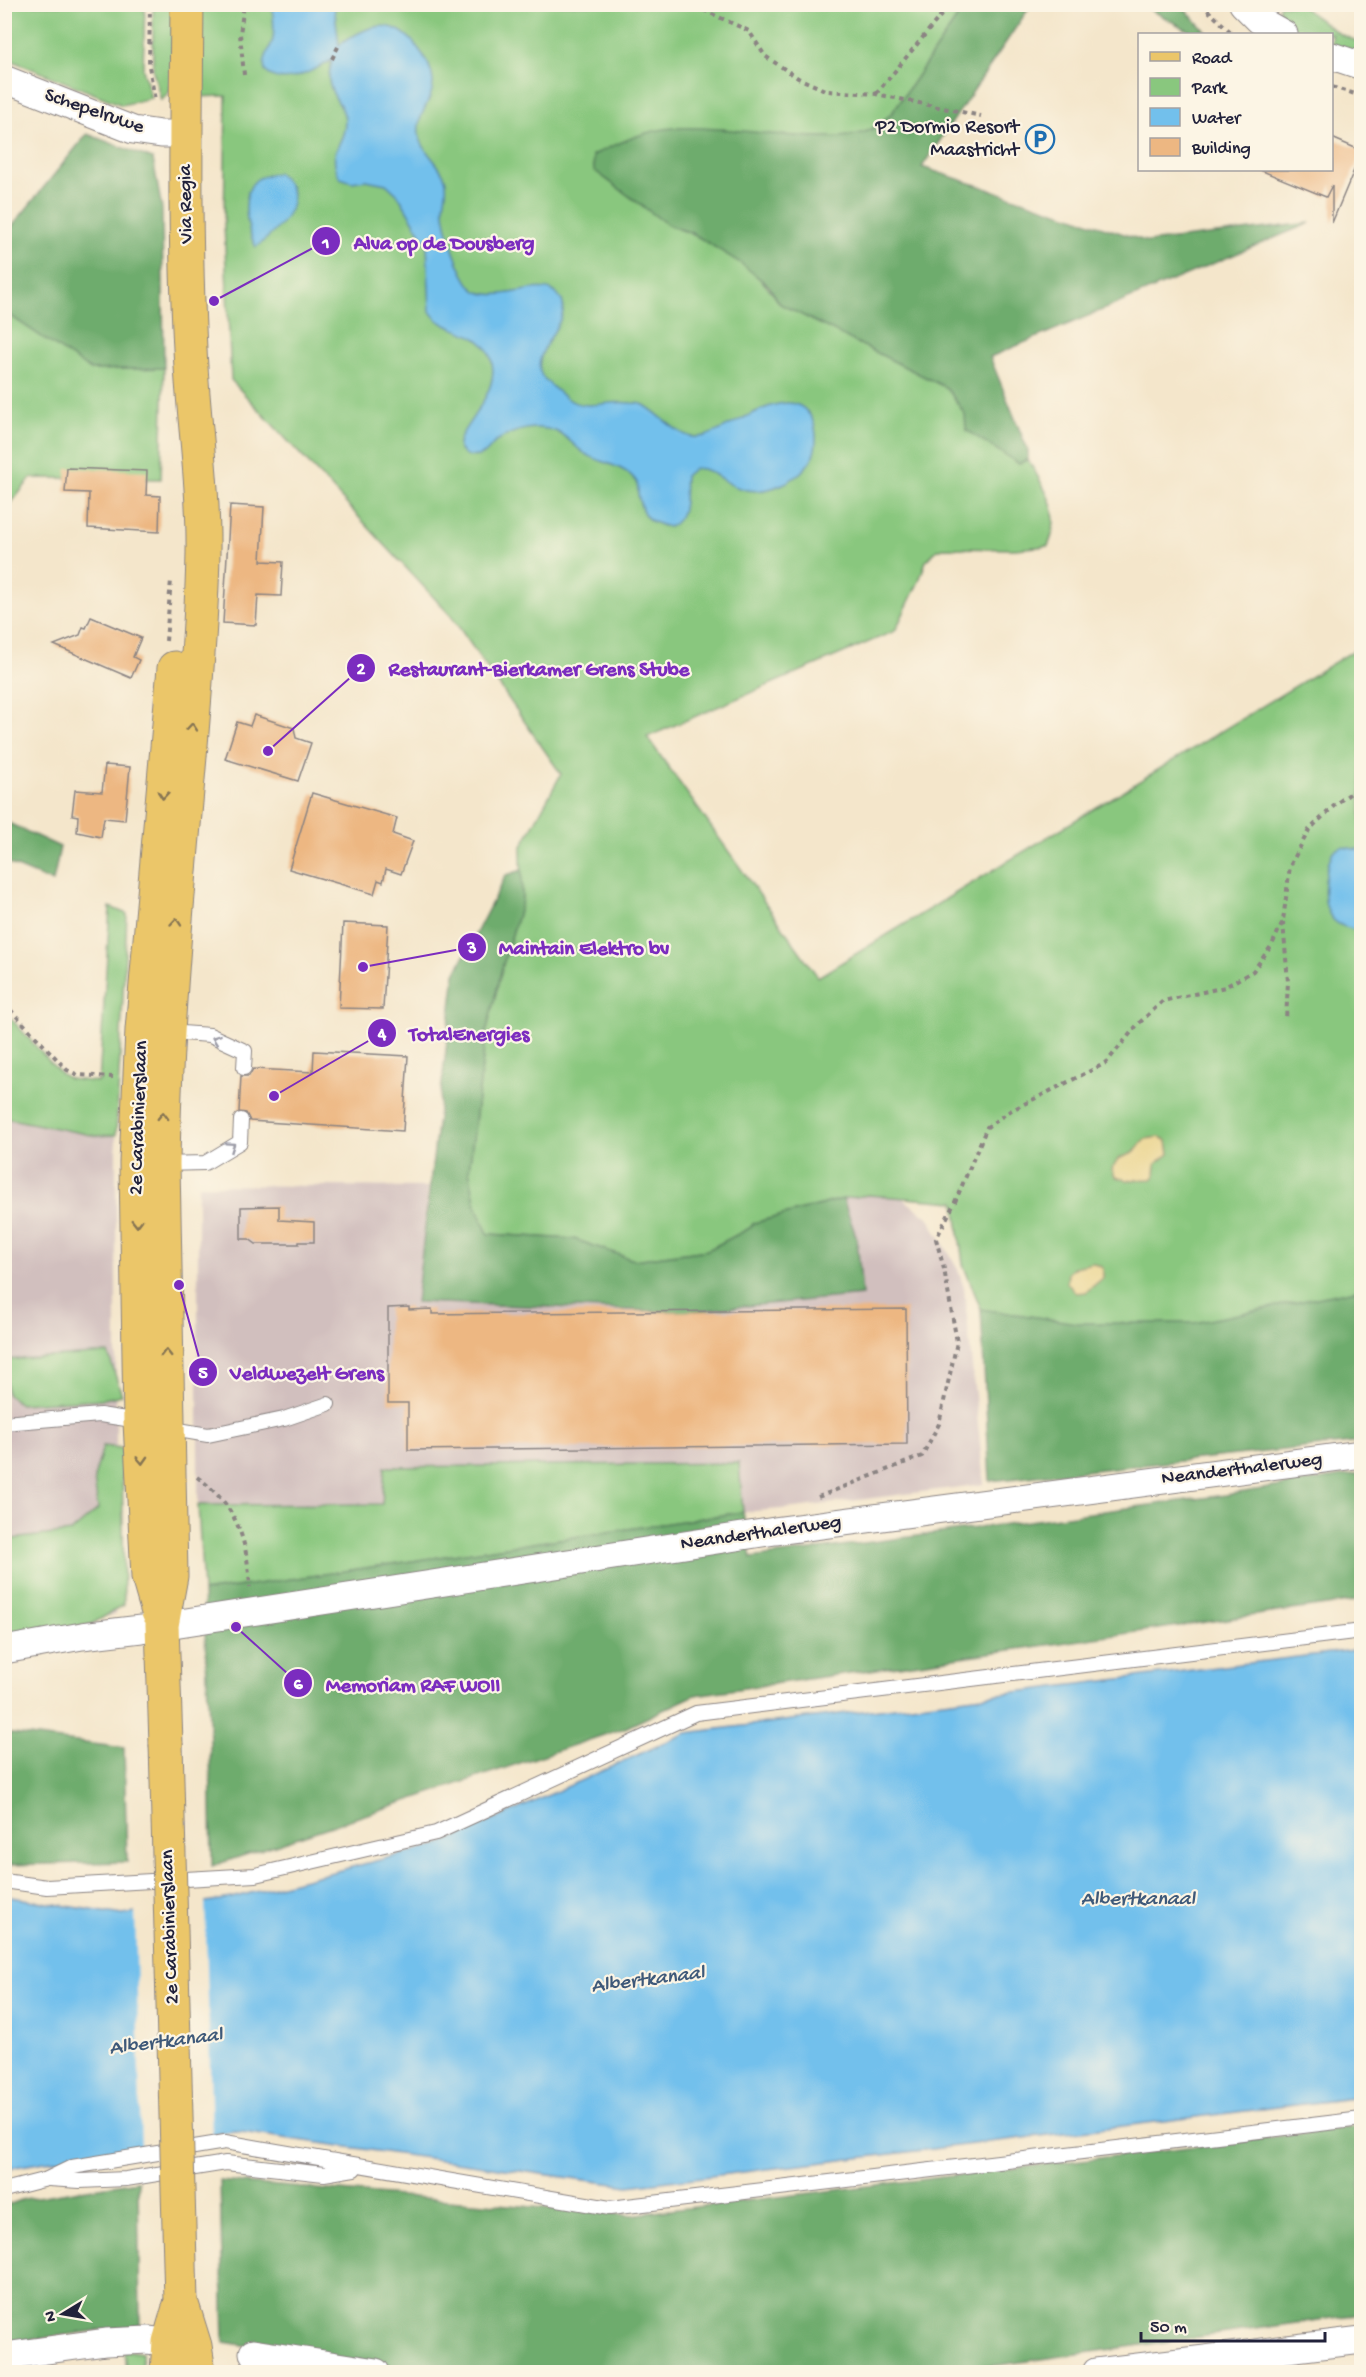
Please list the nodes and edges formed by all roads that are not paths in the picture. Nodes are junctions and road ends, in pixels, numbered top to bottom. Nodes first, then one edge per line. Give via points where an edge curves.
1 (187, 4) edge
2 (1257, 10) edge
3 (1283, 33) edge
4 (1333, 56) edge
5 (1362, 66) edge
6 (4, 79) edge
7 (173, 134) junction
8 (189, 618) joint
9 (155, 1031) junction
10 (244, 1068) dead end
11 (241, 1120) dead end
12 (150, 1164) junction
13 (328, 1404) dead end
14 (4, 1423) edge
15 (154, 1425) junction
16 (1362, 1454) edge
17 (162, 1625) junction
18 (1362, 1631) edge
19 (4, 1650) edge
20 (4, 1881) edge
21 (1362, 2119) edge
22 (365, 2167) junction
23 (47, 2179) junction
24 (4, 2190) edge
25 (1362, 2340) edge
26 (254, 2352) dead end
27 (4, 2356) edge
28 (183, 2358) edge
29 (376, 2373) edge
30 (1096, 2373) edge

1 - 7 main road, Via Regia
2 - 3 street
4 - 5 street
6 - 7 street, Schepelruwe via 133,130
7 - 8 main road, Via Regia via 192,403
8 - 9 main road, 2e Carabinierslaan
10 -> 9 lane via 245,1051 210,1035
9 - 12 main road, 2e Carabinierslaan
12 -> 11 lane via 205,1162 240,1142
12 - 15 main road, 2e Carabinierslaan
13 - 15 lane via 284,1419 208,1435
14 - 15 lane via 100,1415
15 - 17 main road, 2e Carabinierslaan via 148,1577
16 - 17 street, Neanderthalerweg via 775,1531
17 - 19 street, Neanderthalerweg
17 - 28 main road, 2e Carabinierslaan, bridge
18 - 20 lane via 696,1713 436,1833 255,1875 46,1887
21 - 22 lane via 610,2208
22 - 23 lane via 324,2174 225,2163 126,2179
22 - 23 lane via 225,2142 72,2167
23 - 24 lane
25 - 30 street
26 - 29 street
27 - 28 street via 148,2340

